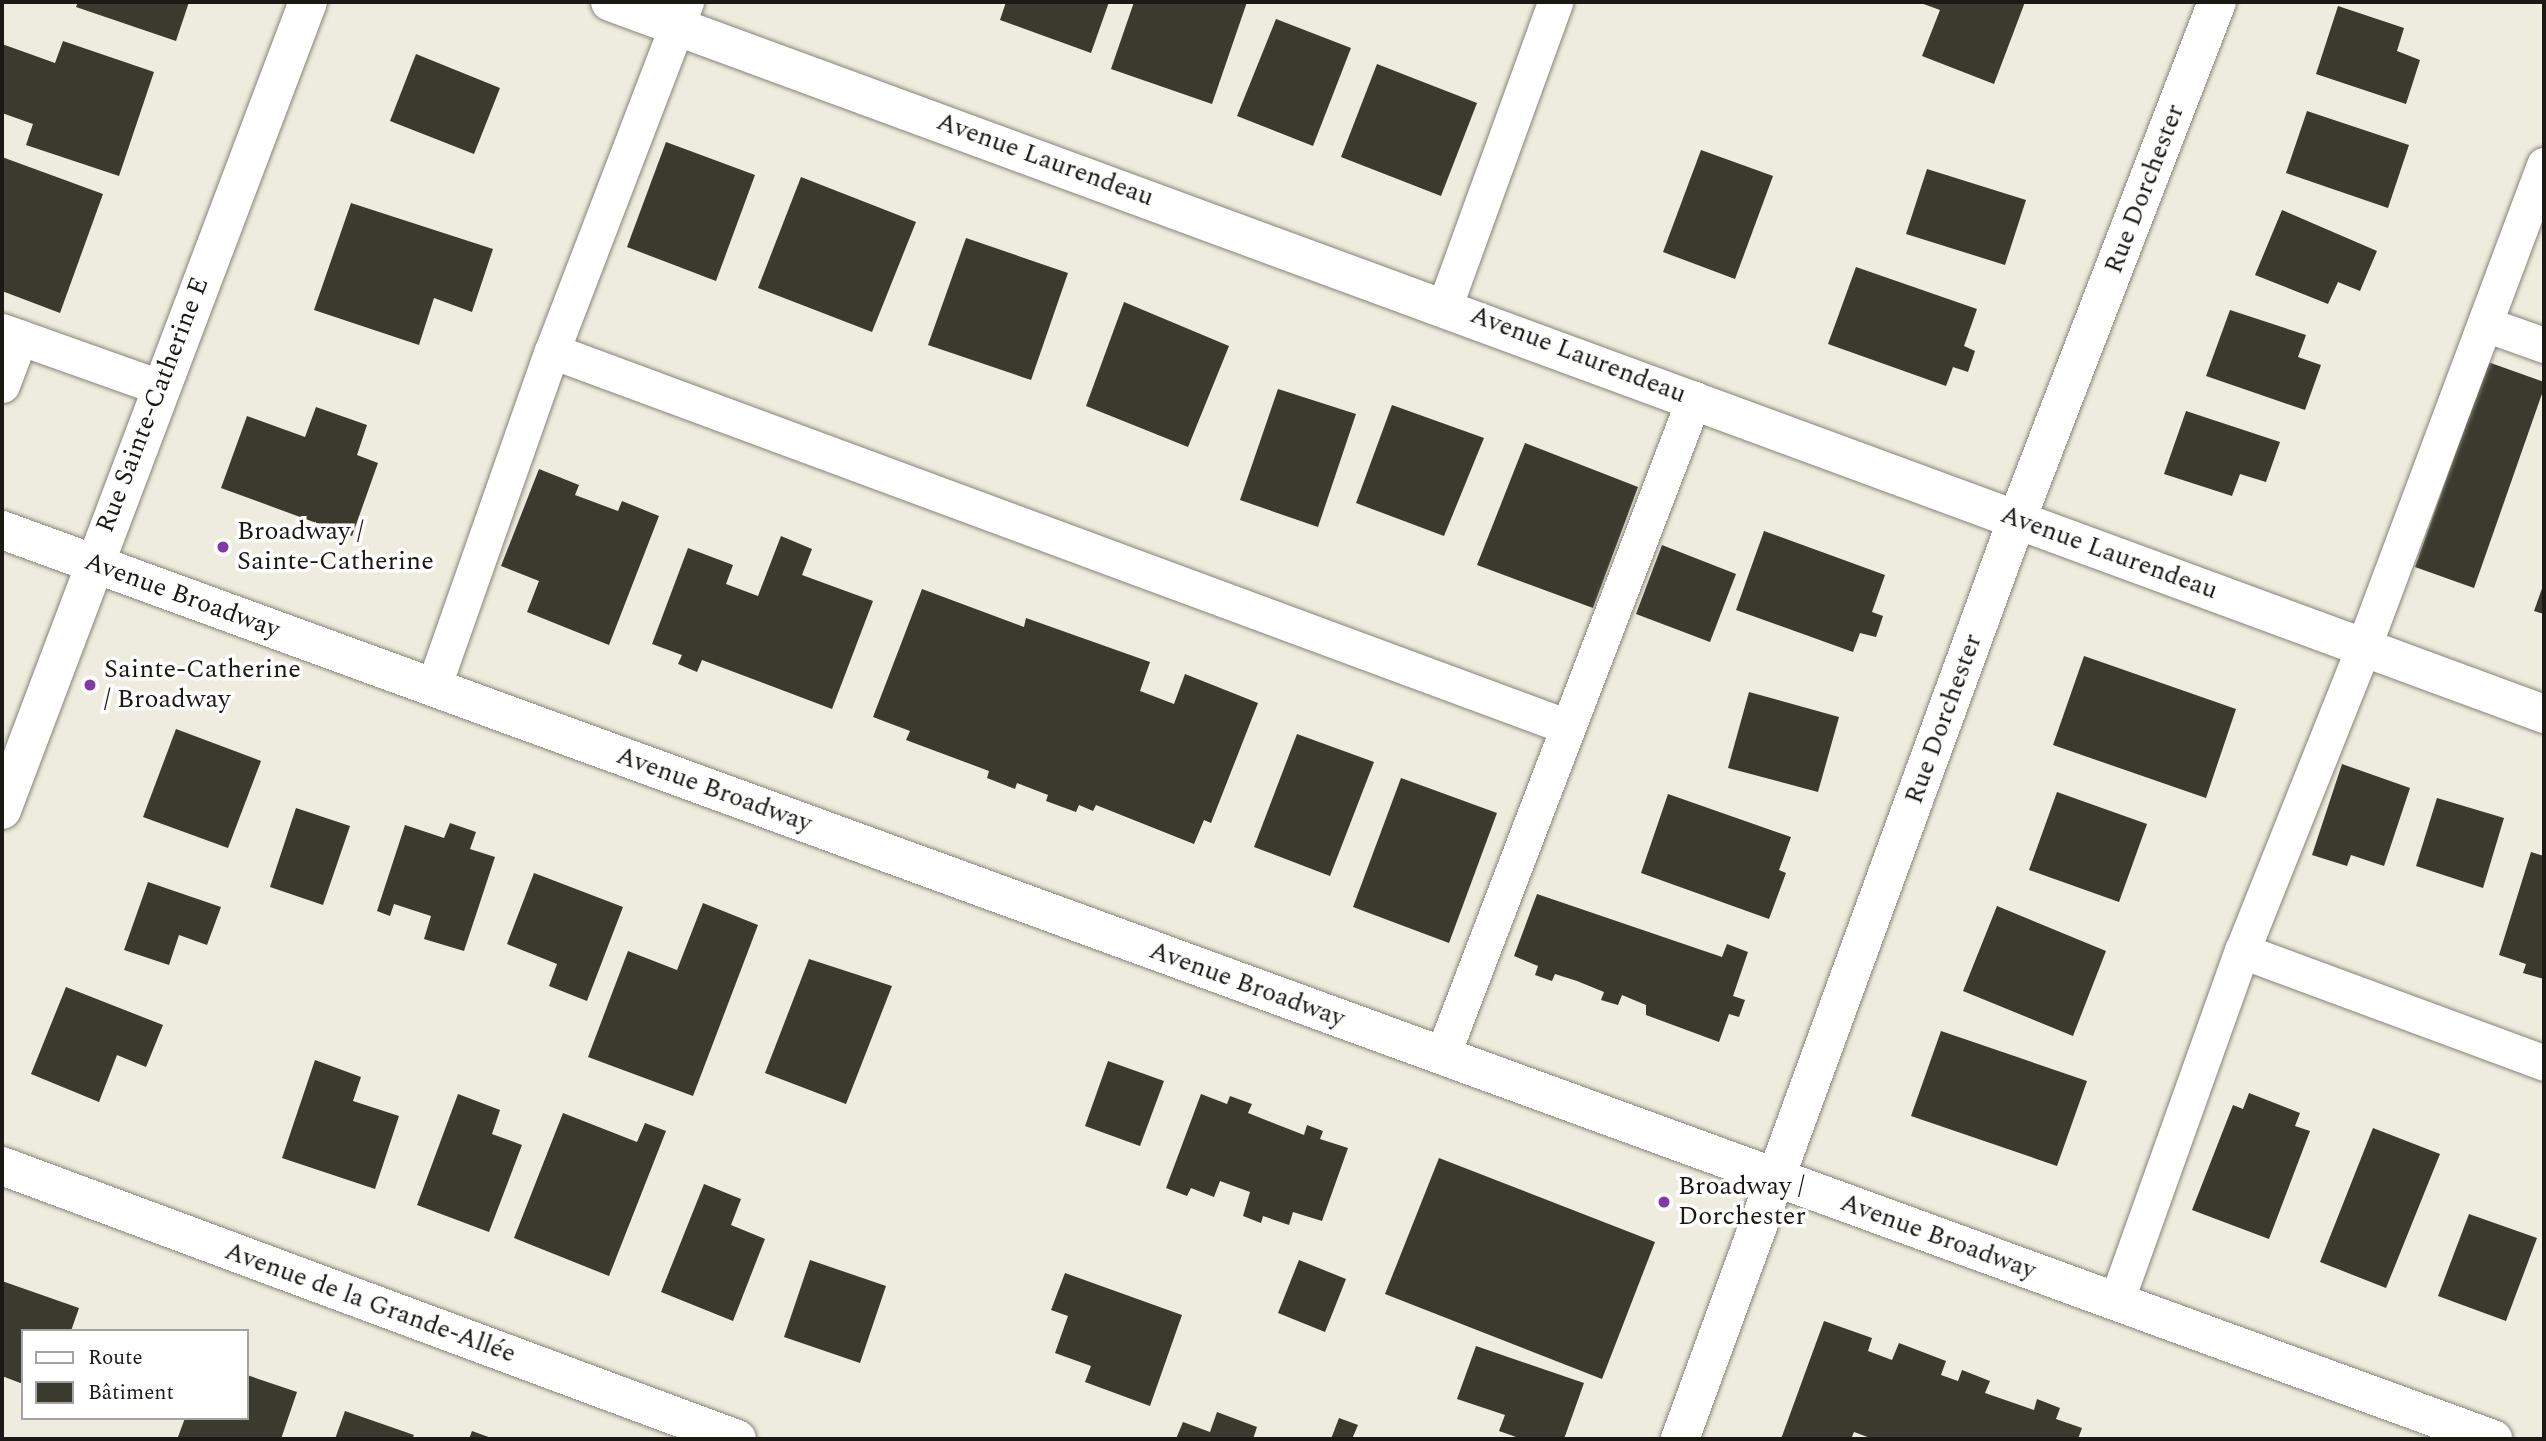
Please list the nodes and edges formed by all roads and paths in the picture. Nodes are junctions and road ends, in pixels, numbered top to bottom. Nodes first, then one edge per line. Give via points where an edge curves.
1 (308, 2) edge
2 (610, 2) edge
3 (1555, 2) edge
4 (2217, 2) edge
5 (681, 14) edge
6 (2544, 165) edge
7 (1445, 306) junction
8 (2485, 324) junction
9 (11, 334) edge
10 (2544, 345) edge
11 (552, 351) junction
12 (2, 385) edge
13 (159, 387) junction
14 (1694, 399) junction
15 (2017, 519) junction
16 (2, 530) edge
17 (92, 563) junction
18 (2363, 648) junction
19 (433, 688) junction
20 (2544, 714) edge
21 (1565, 726) junction
22 (2, 810) edge
23 (2242, 951) junction
24 (1442, 1056) junction
25 (2544, 1063) edge
26 (2, 1167) edge
27 (1776, 1178) junction
28 (2116, 1302) junction
29 (737, 1439) edge
30 (1680, 1439) edge
31 (2493, 1439) edge

1 - 13 street, Rue Sainte-Catherine E
2 - 5 street, Avenue Laurendeau
3 - 7 lane
4 - 15 street, Rue Dorchester
5 - 7 street, Avenue Laurendeau
5 - 11 lane
6 - 8 lane
7 - 14 street, Avenue Laurendeau
8 - 10 lane
8 - 18 lane
9 - 12 lane
9 - 13 lane
11 - 19 lane
11 - 21 lane
13 - 17 street, Rue Sainte-Catherine E
14 - 15 street, Avenue Laurendeau
14 - 21 lane
15 - 18 street, Avenue Laurendeau
15 - 27 street, Rue Dorchester
16 - 17 street, Avenue Broadway
17 - 19 street, Avenue Broadway
17 - 22 street, Rue Sainte-Catherine E
18 - 20 street, Avenue Laurendeau
18 - 23 lane
19 - 24 street, Avenue Broadway
21 - 24 lane
23 - 25 lane
23 - 28 lane
24 - 27 street, Avenue Broadway
26 - 29 street, Avenue de la Grande-Allée
27 - 28 street, Avenue Broadway
27 - 30 street, Rue Dorchester
28 - 31 street, Avenue Broadway

